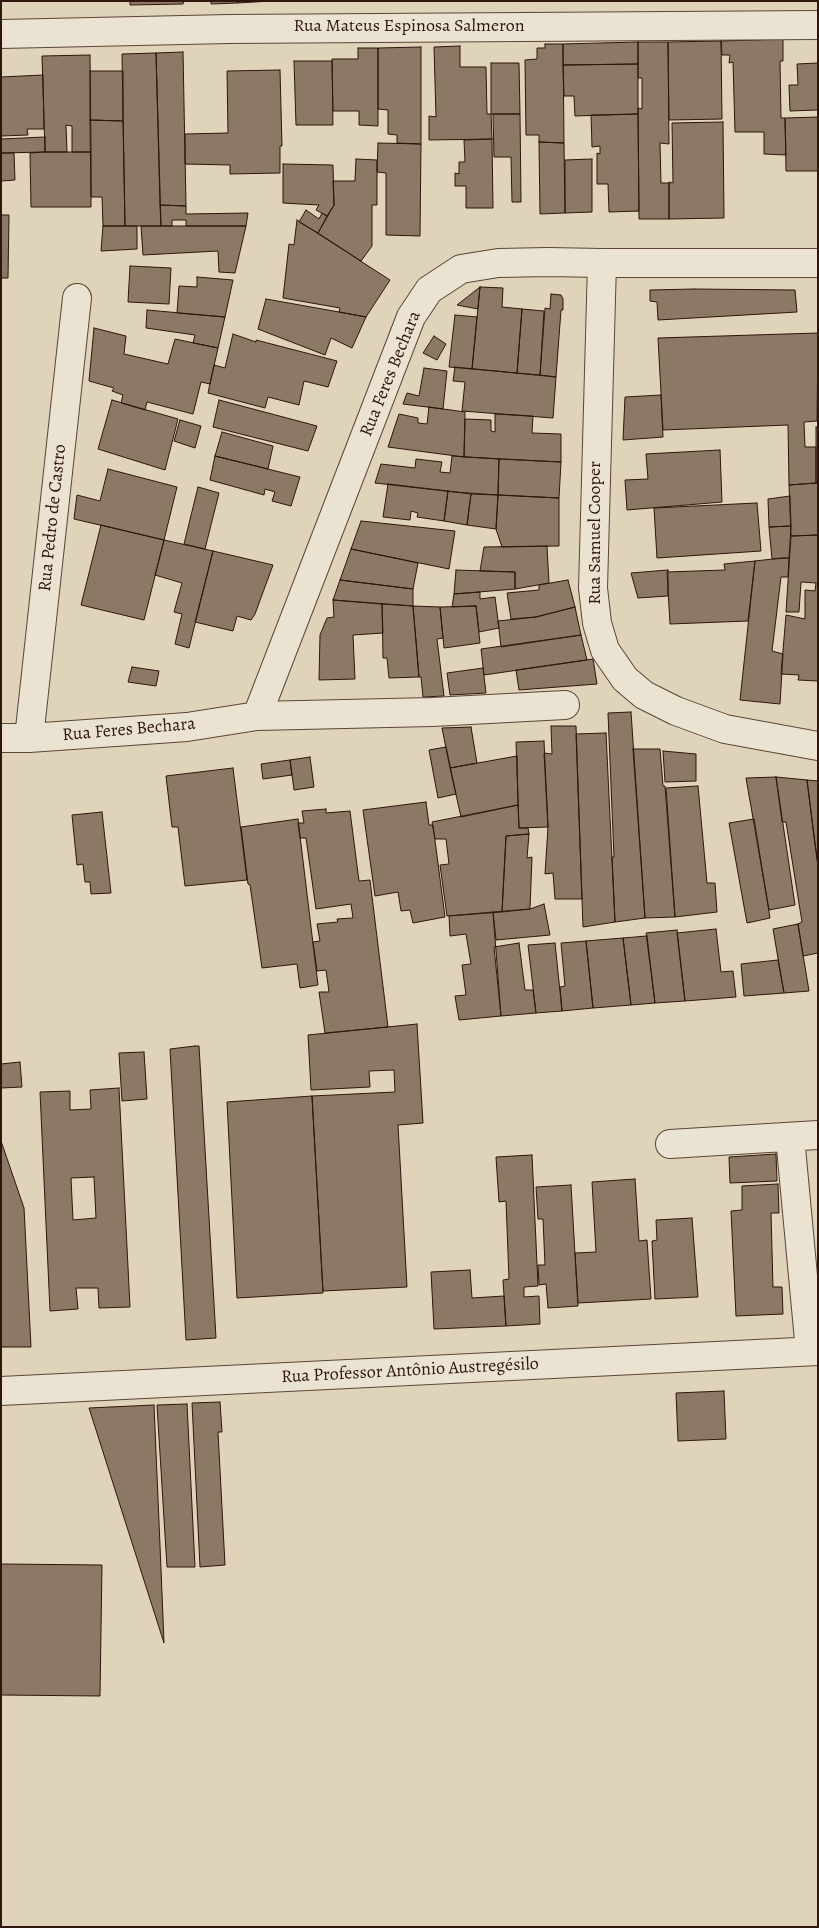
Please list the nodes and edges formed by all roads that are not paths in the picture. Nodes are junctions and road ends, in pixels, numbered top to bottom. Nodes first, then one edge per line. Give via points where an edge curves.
1 (818, 25) edge
2 (1, 34) edge
3 (602, 263) junction
4 (818, 263) edge
5 (77, 298) dead end
6 (565, 705) dead end
7 (257, 716) junction
8 (1, 738) edge
9 (29, 738) junction
10 (818, 746) edge
11 (818, 1135) edge
12 (790, 1137) junction
13 (670, 1144) dead end
14 (814, 1351) edge
15 (1, 1391) edge

1 - 2 street, Rua Mateus Espinosa Salmeron via 229,28
3 - 4 street, Rua Feres Bechara
3 - 7 street, Rua Feres Bechara via 498,263 461,269 429,290 411,317
3 - 10 street, Rua Samuel Cooper via 593,588 597,623 605,650 625,679 644,695 676,711 725,729
5 - 9 street, Rua Pedro de Castro
6 - 7 street, Rua Feres Bechara
7 - 9 street, Rua Feres Bechara via 186,727
8 - 9 street, Rua Feres Bechara
11 - 12 street
12 - 13 street
12 - 14 street
14 - 15 street, Rua Professor Antônio Austregésilo

